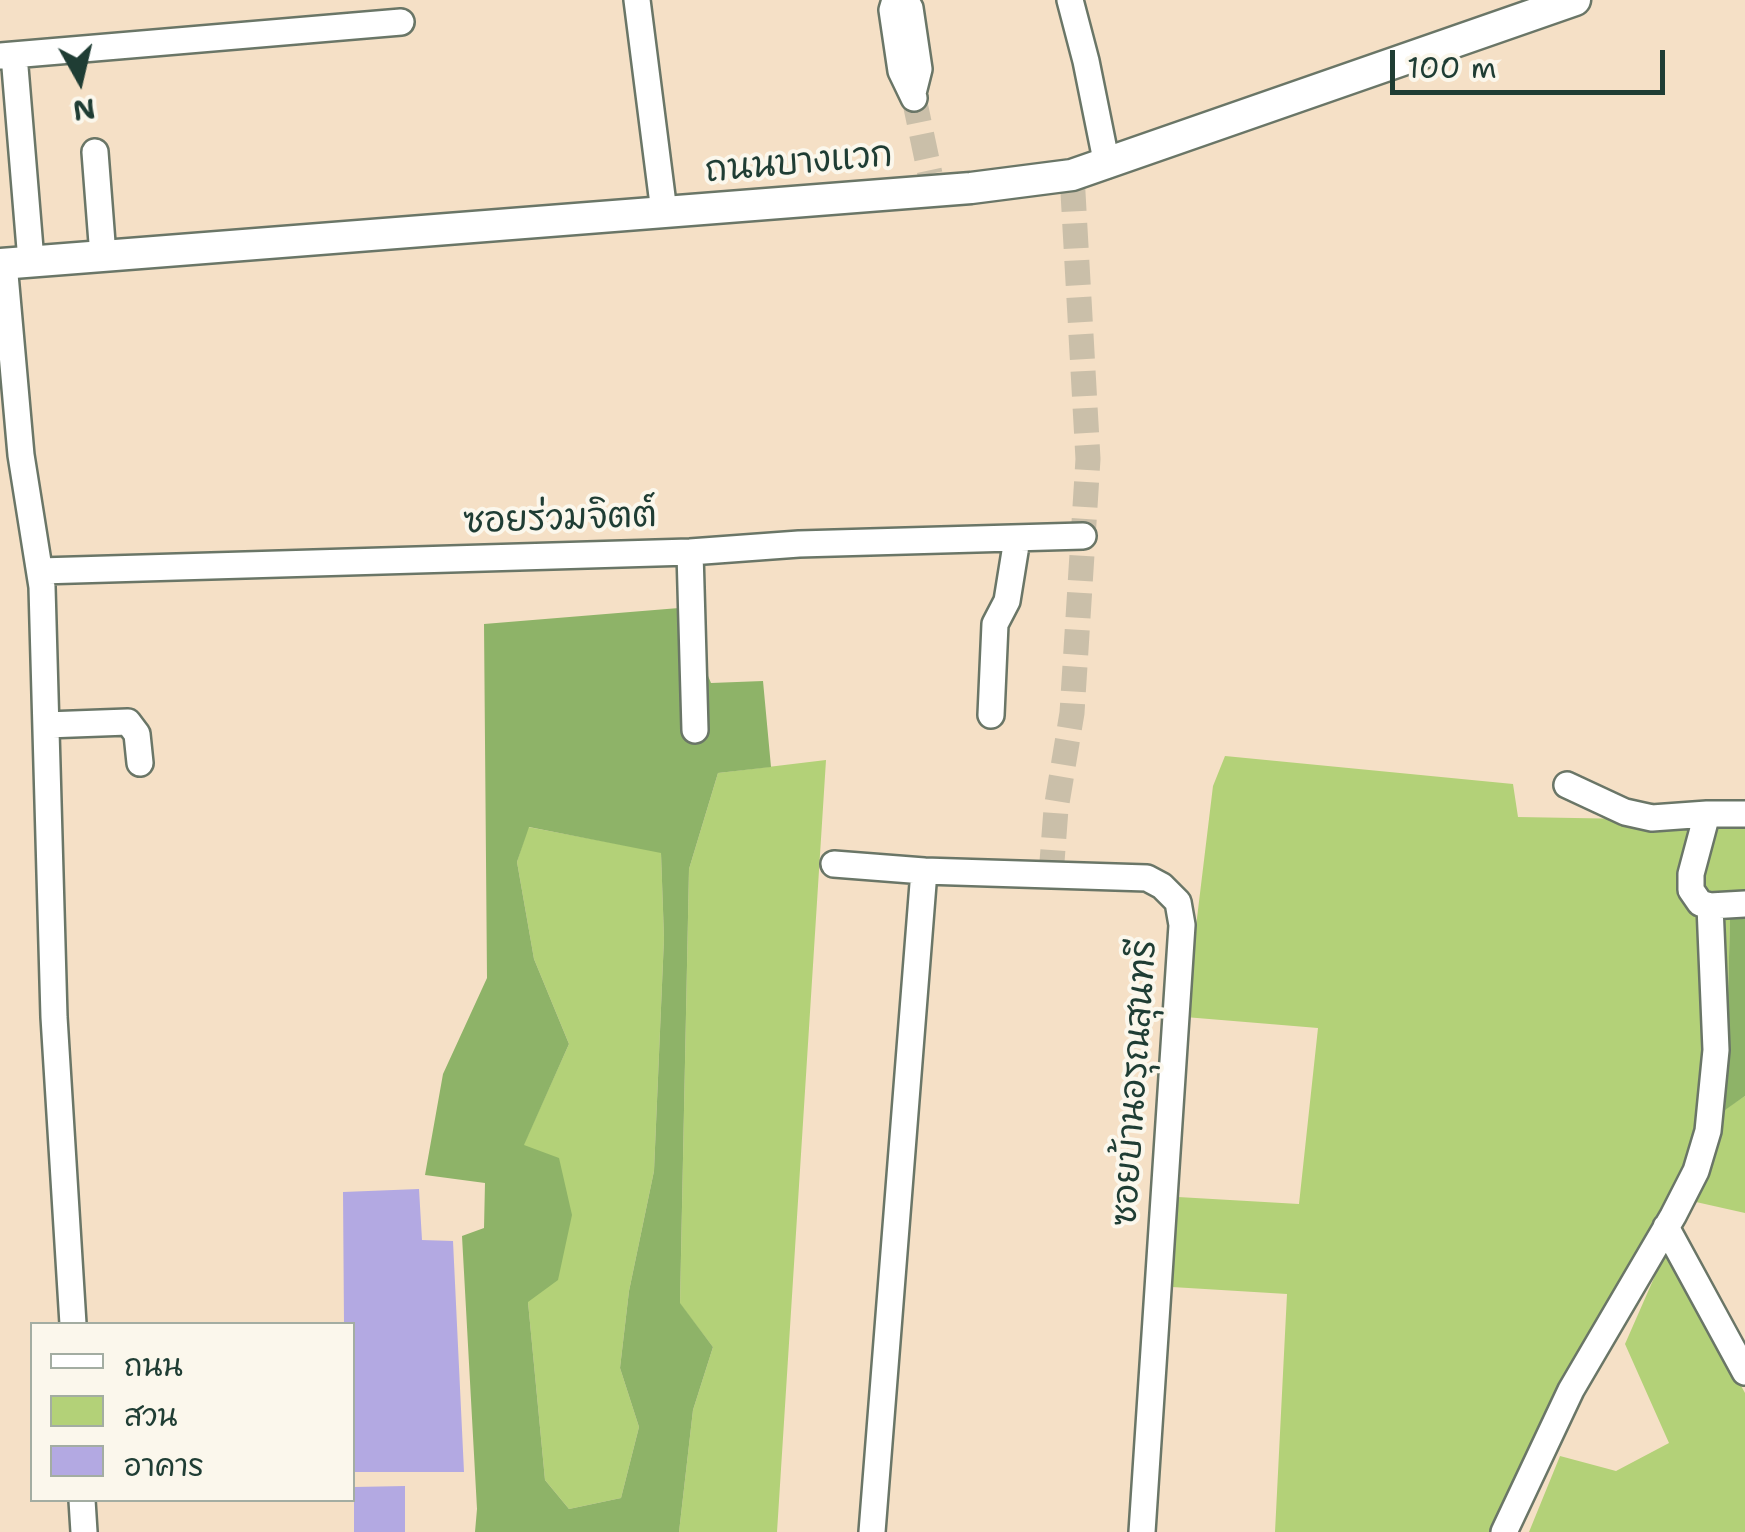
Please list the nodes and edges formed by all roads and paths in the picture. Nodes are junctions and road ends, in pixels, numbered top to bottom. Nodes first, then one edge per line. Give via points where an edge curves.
1 (636, 0) edge
2 (895, 0) edge
3 (905, 0) edge
4 (1070, 0) edge
5 (1575, 0) edge
6 (401, 22) dead end
7 (7, 56) edge
8 (95, 152) dead end
9 (1107, 165) junction
10 (664, 212) junction
11 (102, 256) junction
12 (12, 263) edge
13 (11, 452) edge
14 (1082, 536) dead end
15 (1018, 539) junction
16 (690, 552) junction
17 (40, 571) junction
18 (991, 715) dead end
19 (46, 726) junction
20 (695, 730) dead end
21 (140, 763) dead end
22 (1567, 785) dead end
23 (1706, 814) junction
24 (1745, 814) edge
25 (834, 864) dead end
26 (924, 872) junction
27 (1745, 904) edge
28 (1710, 906) junction
29 (1666, 1227) junction
30 (73, 1322) edge
31 (1745, 1372) edge
32 (82, 1502) edge
33 (84, 1532) edge
34 (872, 1532) edge
35 (1142, 1532) edge
36 (1504, 1532) edge

1 - 10 street
2 - 3 street via 901,70 914,96 919,69
4 - 9 street
5 - 9 main road, ถนนบางแวก
6 - 7 street
7 - 12 street
8 - 11 street
9 - 10 main road, ถนนบางแวก via 1072,175 932,182
10 - 11 main road, ถนนบางแวก
11 - 12 main road, ถนนบางแวก
12 - 13 street
13 - 17 street
14 - 15 street, ซอยร่วมจิตต์
15 - 16 street, ซอยร่วมจิตต์
15 - 18 street via 1007,601 995,624
16 - 17 street, ซอยร่วมจิตต์
16 - 20 street
17 - 19 street
19 - 21 street via 128,722 137,734
19 - 30 street via 54,1017
22 - 23 street via 1652,818
23 - 24 street
23 - 28 street via 1691,890
25 - 26 street, ซอยบ้านอรุณสุนทรี
26 - 34 street
26 - 35 street, ซอยบ้านอรุณสุนทรี via 1147,878 1178,902 1182,924
27 - 28 street
28 - 29 street via 1712,1102 1696,1171
29 - 31 street
29 - 36 street via 1571,1390
32 - 33 street

